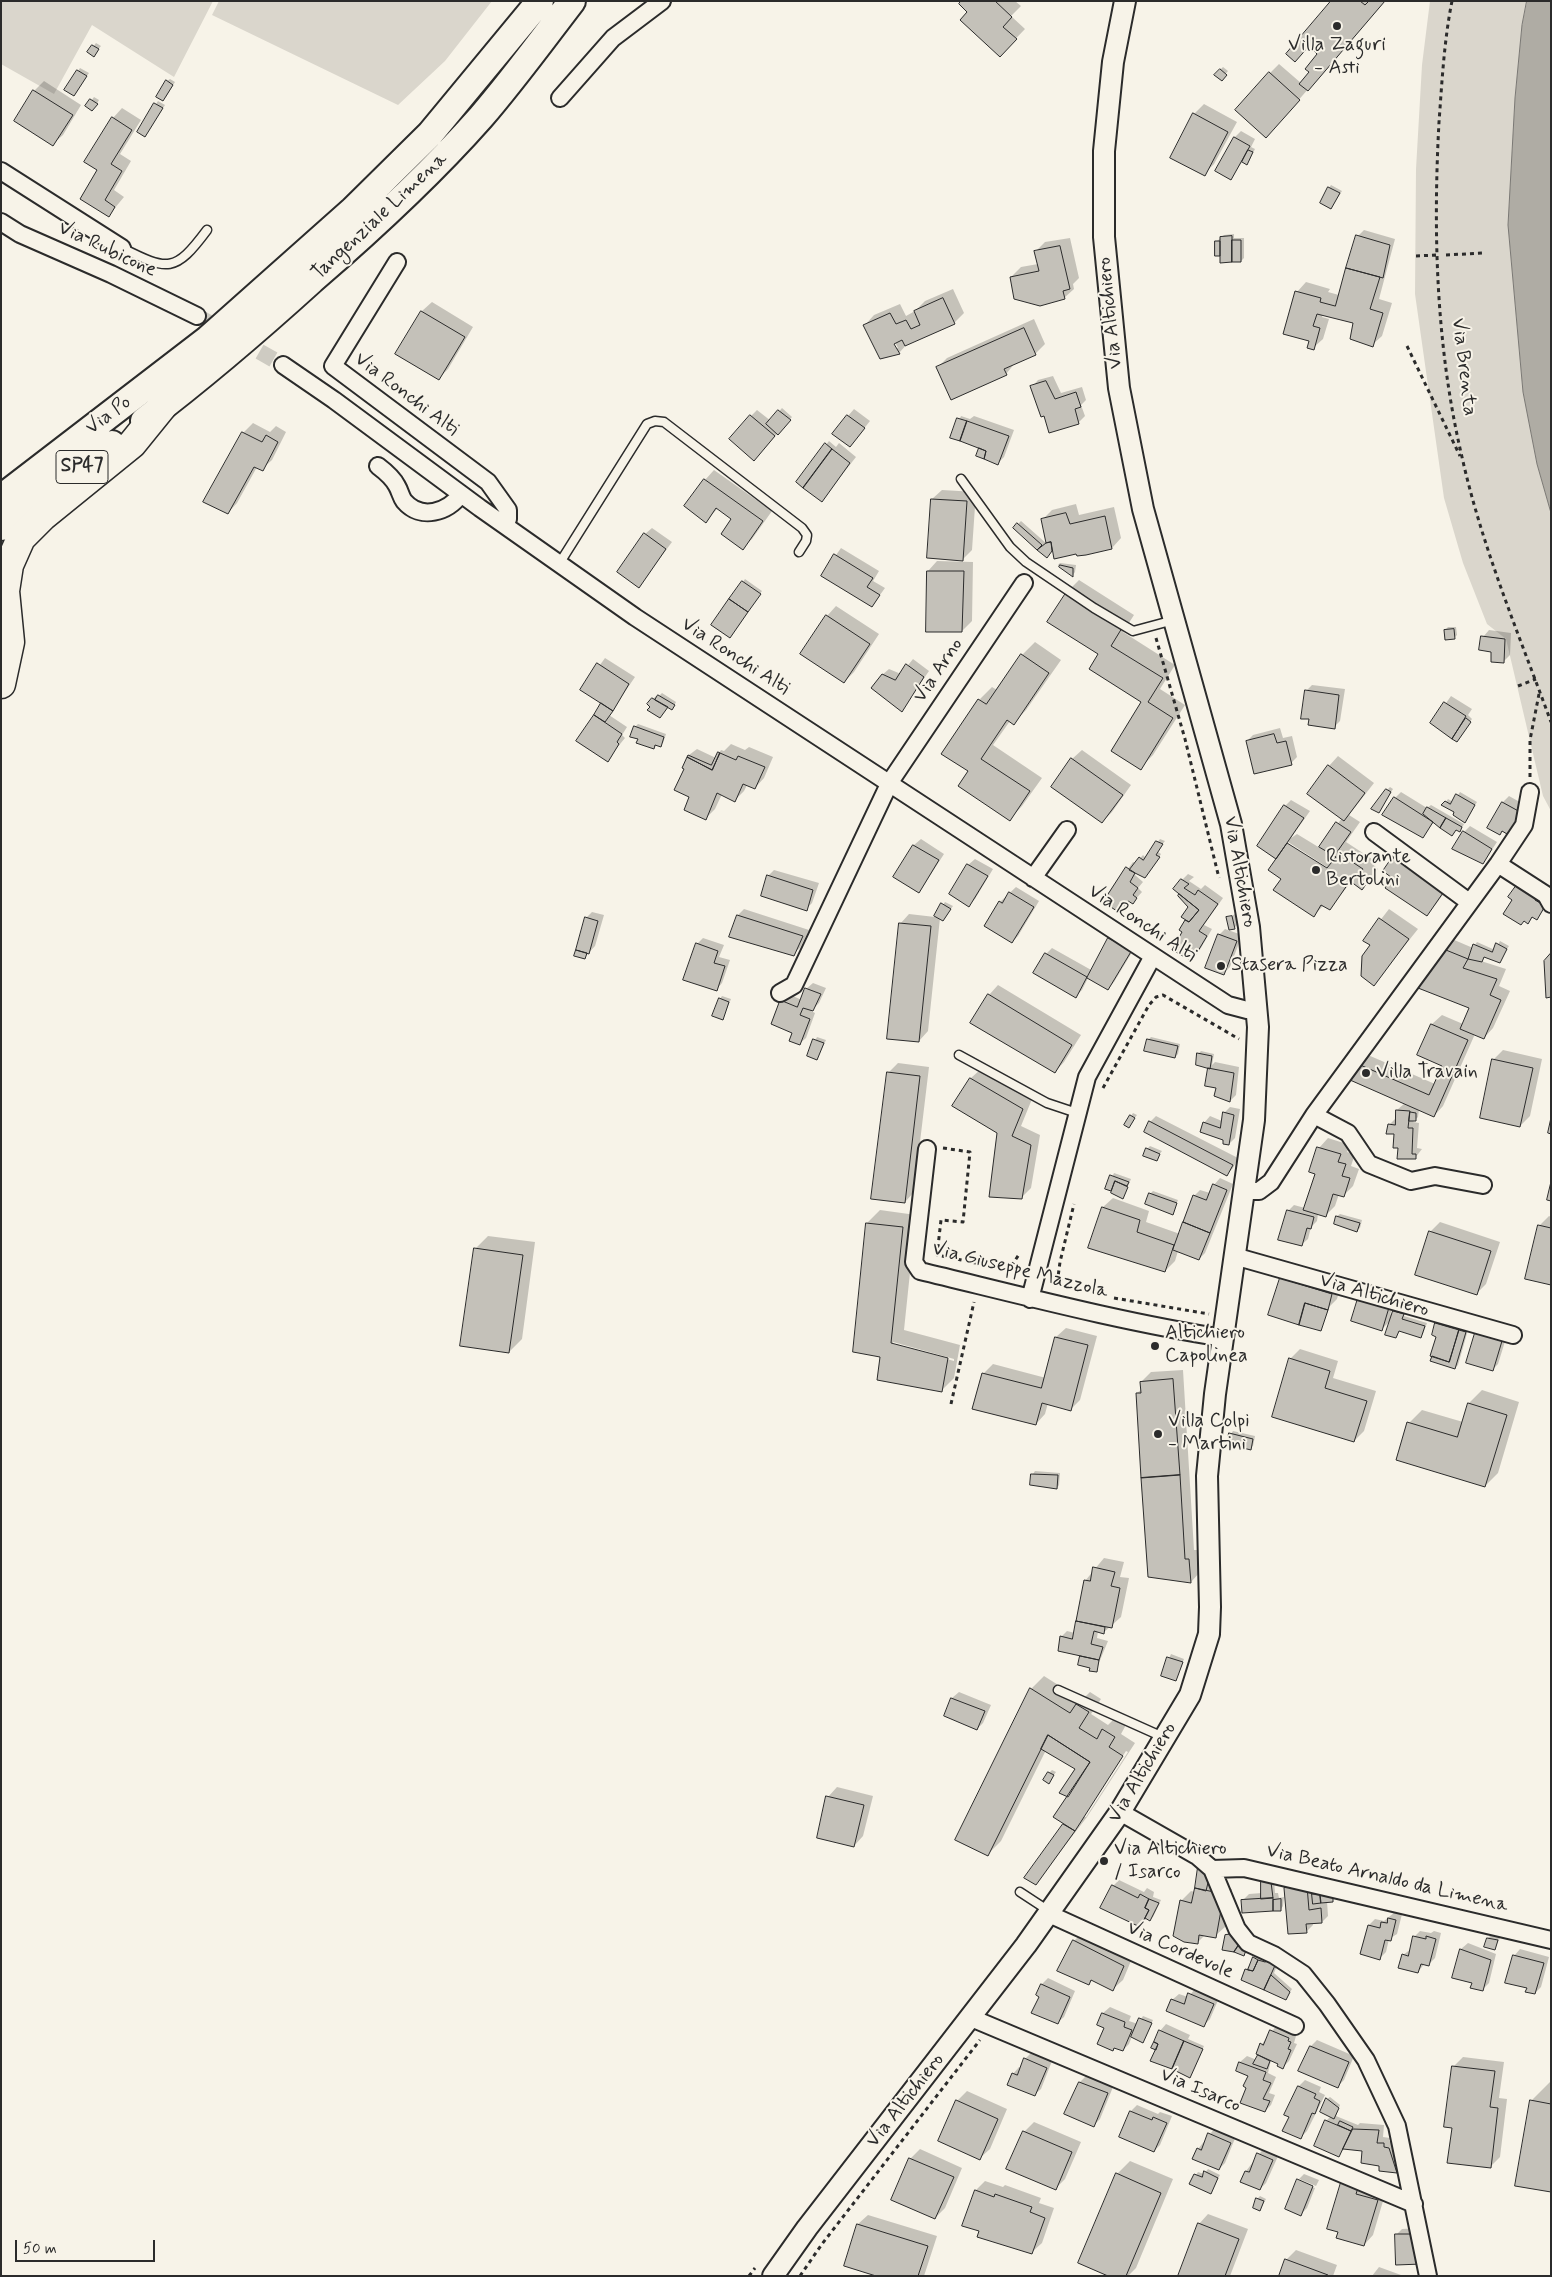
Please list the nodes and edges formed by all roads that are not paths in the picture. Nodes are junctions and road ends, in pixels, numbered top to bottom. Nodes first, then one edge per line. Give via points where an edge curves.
1 (540, 1) edge
2 (572, 1) edge
3 (662, 1) edge
4 (1125, 1) edge
5 (560, 98) dead end
6 (1, 171) edge
7 (1, 222) edge
8 (207, 230) dead end
9 (122, 248) joint
10 (397, 262) dead end
11 (197, 316) tunnel mouth
12 (283, 366) tunnel mouth
13 (153, 397) junction
14 (378, 466) dead end
15 (961, 479) dead end
16 (461, 494) junction
17 (1, 498) edge
18 (504, 525) junction
19 (1, 527) edge
20 (799, 552) dead end
21 (559, 564) junction
22 (1024, 583) dead end
23 (1166, 622) junction
24 (1, 684) edge
25 (890, 782) junction
26 (1530, 792) road end
27 (1067, 830) dead end
28 (1374, 832) dead end
29 (1498, 864) junction
30 (1033, 878) junction
31 (1469, 902) junction
32 (1551, 904) edge
33 (1153, 956) junction
34 (780, 993) dead end
35 (1257, 1009) junction
36 (959, 1055) dead end
37 (1077, 1113) junction
38 (1314, 1115) junction
39 (931, 1148) road end
40 (1483, 1184) dead end
41 (1243, 1191) junction
42 (1234, 1256) junction
43 (1030, 1299) junction
44 (1513, 1335) dead end
45 (1224, 1338) junction
46 (1058, 1690) dead end
47 (1164, 1738) junction
48 (1120, 1812) junction
49 (1212, 1869) junction
50 (1020, 1892) dead end
51 (1049, 1913) junction
52 (1551, 1940) edge
53 (969, 2017) junction
54 (1295, 2026) dead end
55 (1414, 2204) junction
56 (773, 2276) edge
57 (1428, 2276) edge

1 - 13 highway, Tangenziale Limena via 441,121 354,210 215,333
2 - 13 highway, Tangenziale Limena via 481,116 369,230 222,359
3 - 5 street via 613,38
4 - 23 street, Via Altichiero via 1113,62 1104,151 1104,237 1112,335 1128,440
6 - 9 street, Via Rubicone
7 - 11 street, Via Rubicone via 20,234
8 - 9 lane via 190,253 165,266
10 - 18 street, Via Ronchi Alti via 333,366 488,482 508,510
12 - 16 street, Via Ronchi Alti
13 - 17 highway, Via Po / SP47
13 - 19 highway, Via Po / SP47
13 - 24 highway via 132,444 42,516 21,538 9,565 6,590 10,642
14 - 16 street via 391,477 404,501 416,510 442,511
15 - 23 lane via 1010,547 1026,562 1133,631
16 - 18 street, Via Ronchi Alti
18 - 21 street, Via Ronchi Alti
20 - 21 lane via 807,534 802,528 664,422 655,421 646,424
21 - 25 street, Via Ronchi Alti via 721,666
22 - 25 street, Via Arno
23 - 35 street, Via Altichiero via 1236,843 1247,910
25 - 30 street, Via Ronchi Alti
25 - 34 street via 794,985
26 - 29 street via 1524,825
27 - 30 street
28 - 31 street
29 - 31 street
29 - 32 street via 1546,895
30 - 33 street, Via Ronchi Alti
31 - 38 street
33 - 35 street, Via Ronchi Alti via 1228,1005
33 - 37 street via 1087,1077
35 - 41 street, Via Altichiero via 1254,1120
36 - 37 lane via 1047,1103
37 - 43 street
38 - 40 street via 1348,1133 1369,1164 1411,1182 1435,1176
38 - 41 street via 1271,1182 1259,1191
39 - 43 street, Via Giuseppe Mazzola via 914,1262 920,1271
41 - 42 street, Via Altichiero
42 - 44 street, Via Altichiero
42 - 45 street, Via Altichiero
43 - 45 street, Via Giuseppe Mazzola
45 - 47 street, Via Altichiero via 1207,1476 1209,1634 1190,1695
46 - 47 lane
47 - 48 street, Via Altichiero
48 - 49 street via 1197,1856
48 - 51 street, Via Altichiero
49 - 52 street, Via Beato Arnaldo da Limena via 1244,1868
49 - 55 street via 1237,1929 1248,1943 1303,1974 1366,2060 1397,2126
50 - 51 lane
51 - 53 street, Via Altichiero
51 - 54 street, Via Cordevole
53 - 55 street, Via Isarco
53 - 56 street, Via Altichiero
55 - 57 street

